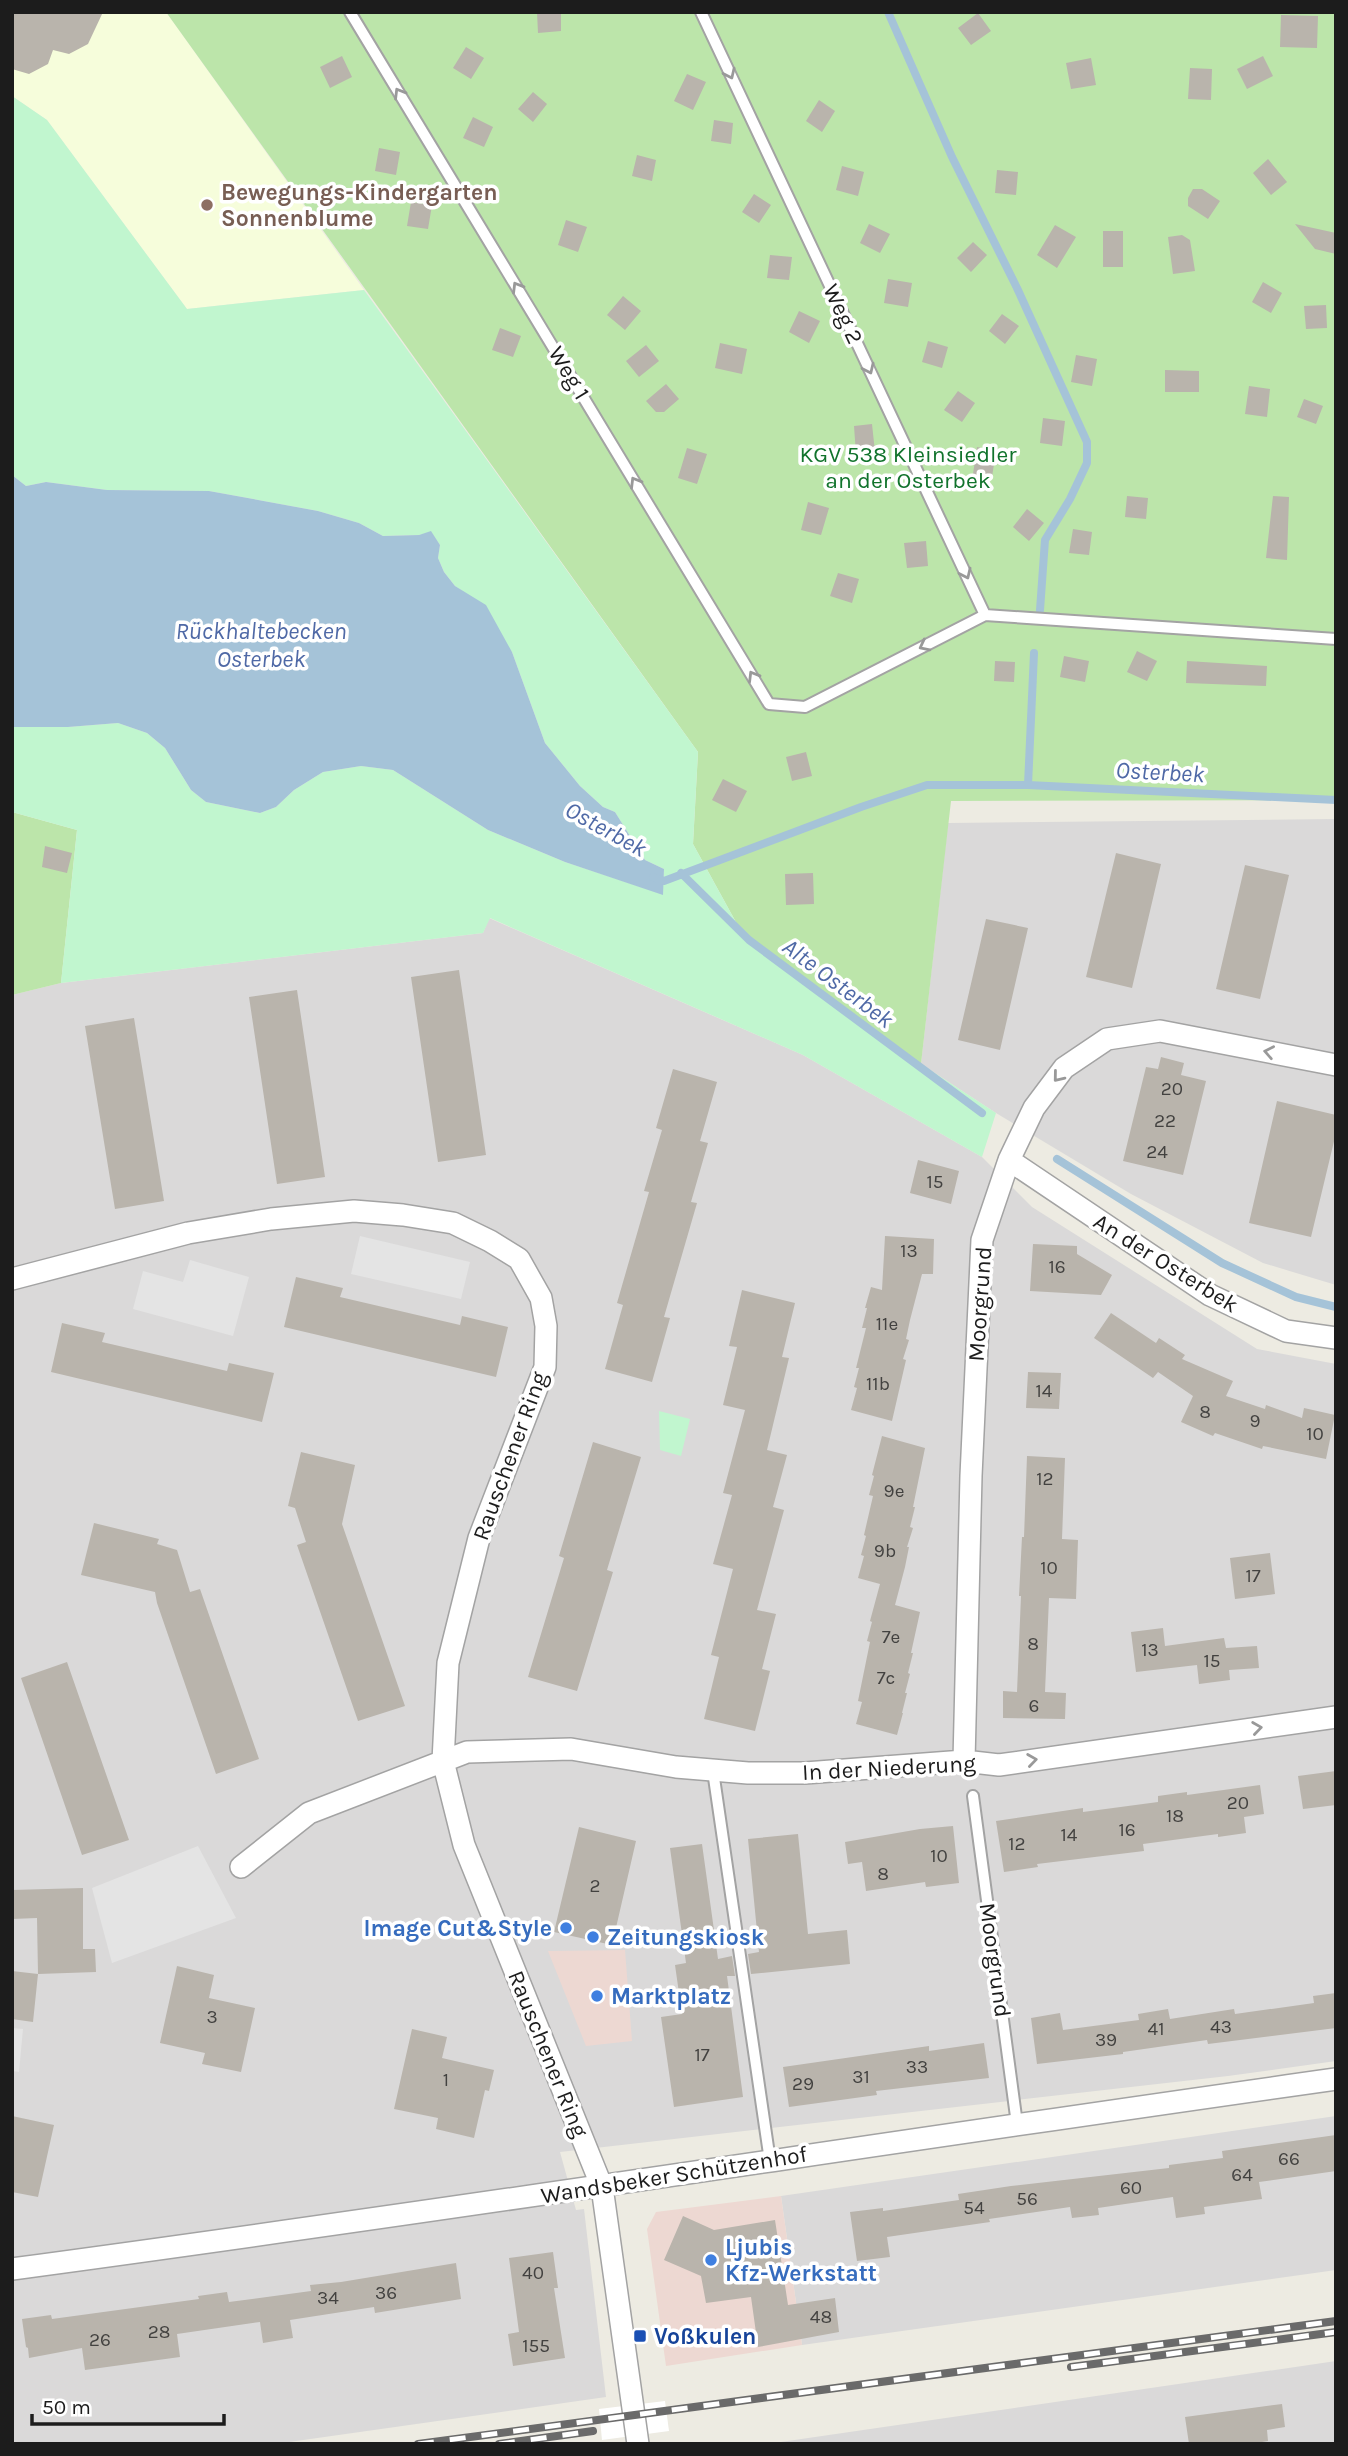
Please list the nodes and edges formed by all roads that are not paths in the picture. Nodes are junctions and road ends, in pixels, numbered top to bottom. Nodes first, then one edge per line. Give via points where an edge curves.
1 (350, 12) edge
2 (701, 12) edge
3 (985, 615) junction
4 (1336, 639) edge
5 (1336, 1065) edge
6 (1009, 1160) junction
7 (12, 1279) edge
8 (1336, 1338) edge
9 (1336, 1717) edge
10 (443, 1761) junction
11 (964, 1761) junction
12 (713, 1771) junction
13 (973, 1796) dead end
14 (241, 1867) dead end
15 (1336, 2079) edge
16 (1017, 2124) junction
17 (770, 2161) junction
18 (602, 2187) junction
19 (12, 2269) edge
20 (638, 2444) edge

3 -> 1 lane, Weg 1 via 805,707 769,704
2 -> 3 lane, Weg 2
3 - 4 lane
5 -> 6 street, Moorgrund via 1160,1031 1107,1038 1064,1069 1034,1108
6 - 8 street, An der Osterbek via 1210,1295 1286,1331
6 - 11 street, Moorgrund via 982,1241
7 - 10 street, Rauschener Ring via 188,1233 354,1211 453,1223 519,1259 541,1298 545,1367 479,1538 448,1663
11 -> 9 street, In der Niederung via 999,1765
10 - 12 street, In der Niederung via 467,1752 571,1749
10 - 14 street via 309,1813
10 - 18 street, Rauschener Ring via 464,1845
11 - 12 street, In der Niederung via 805,1773
12 - 17 lane
13 - 16 lane, Moorgrund
15 - 16 street, Wandsbeker Schützenhof
16 - 17 street, Wandsbeker Schützenhof
17 - 18 street, Wandsbeker Schützenhof
18 - 19 street, Wandsbeker Schützenhof
18 - 20 street

